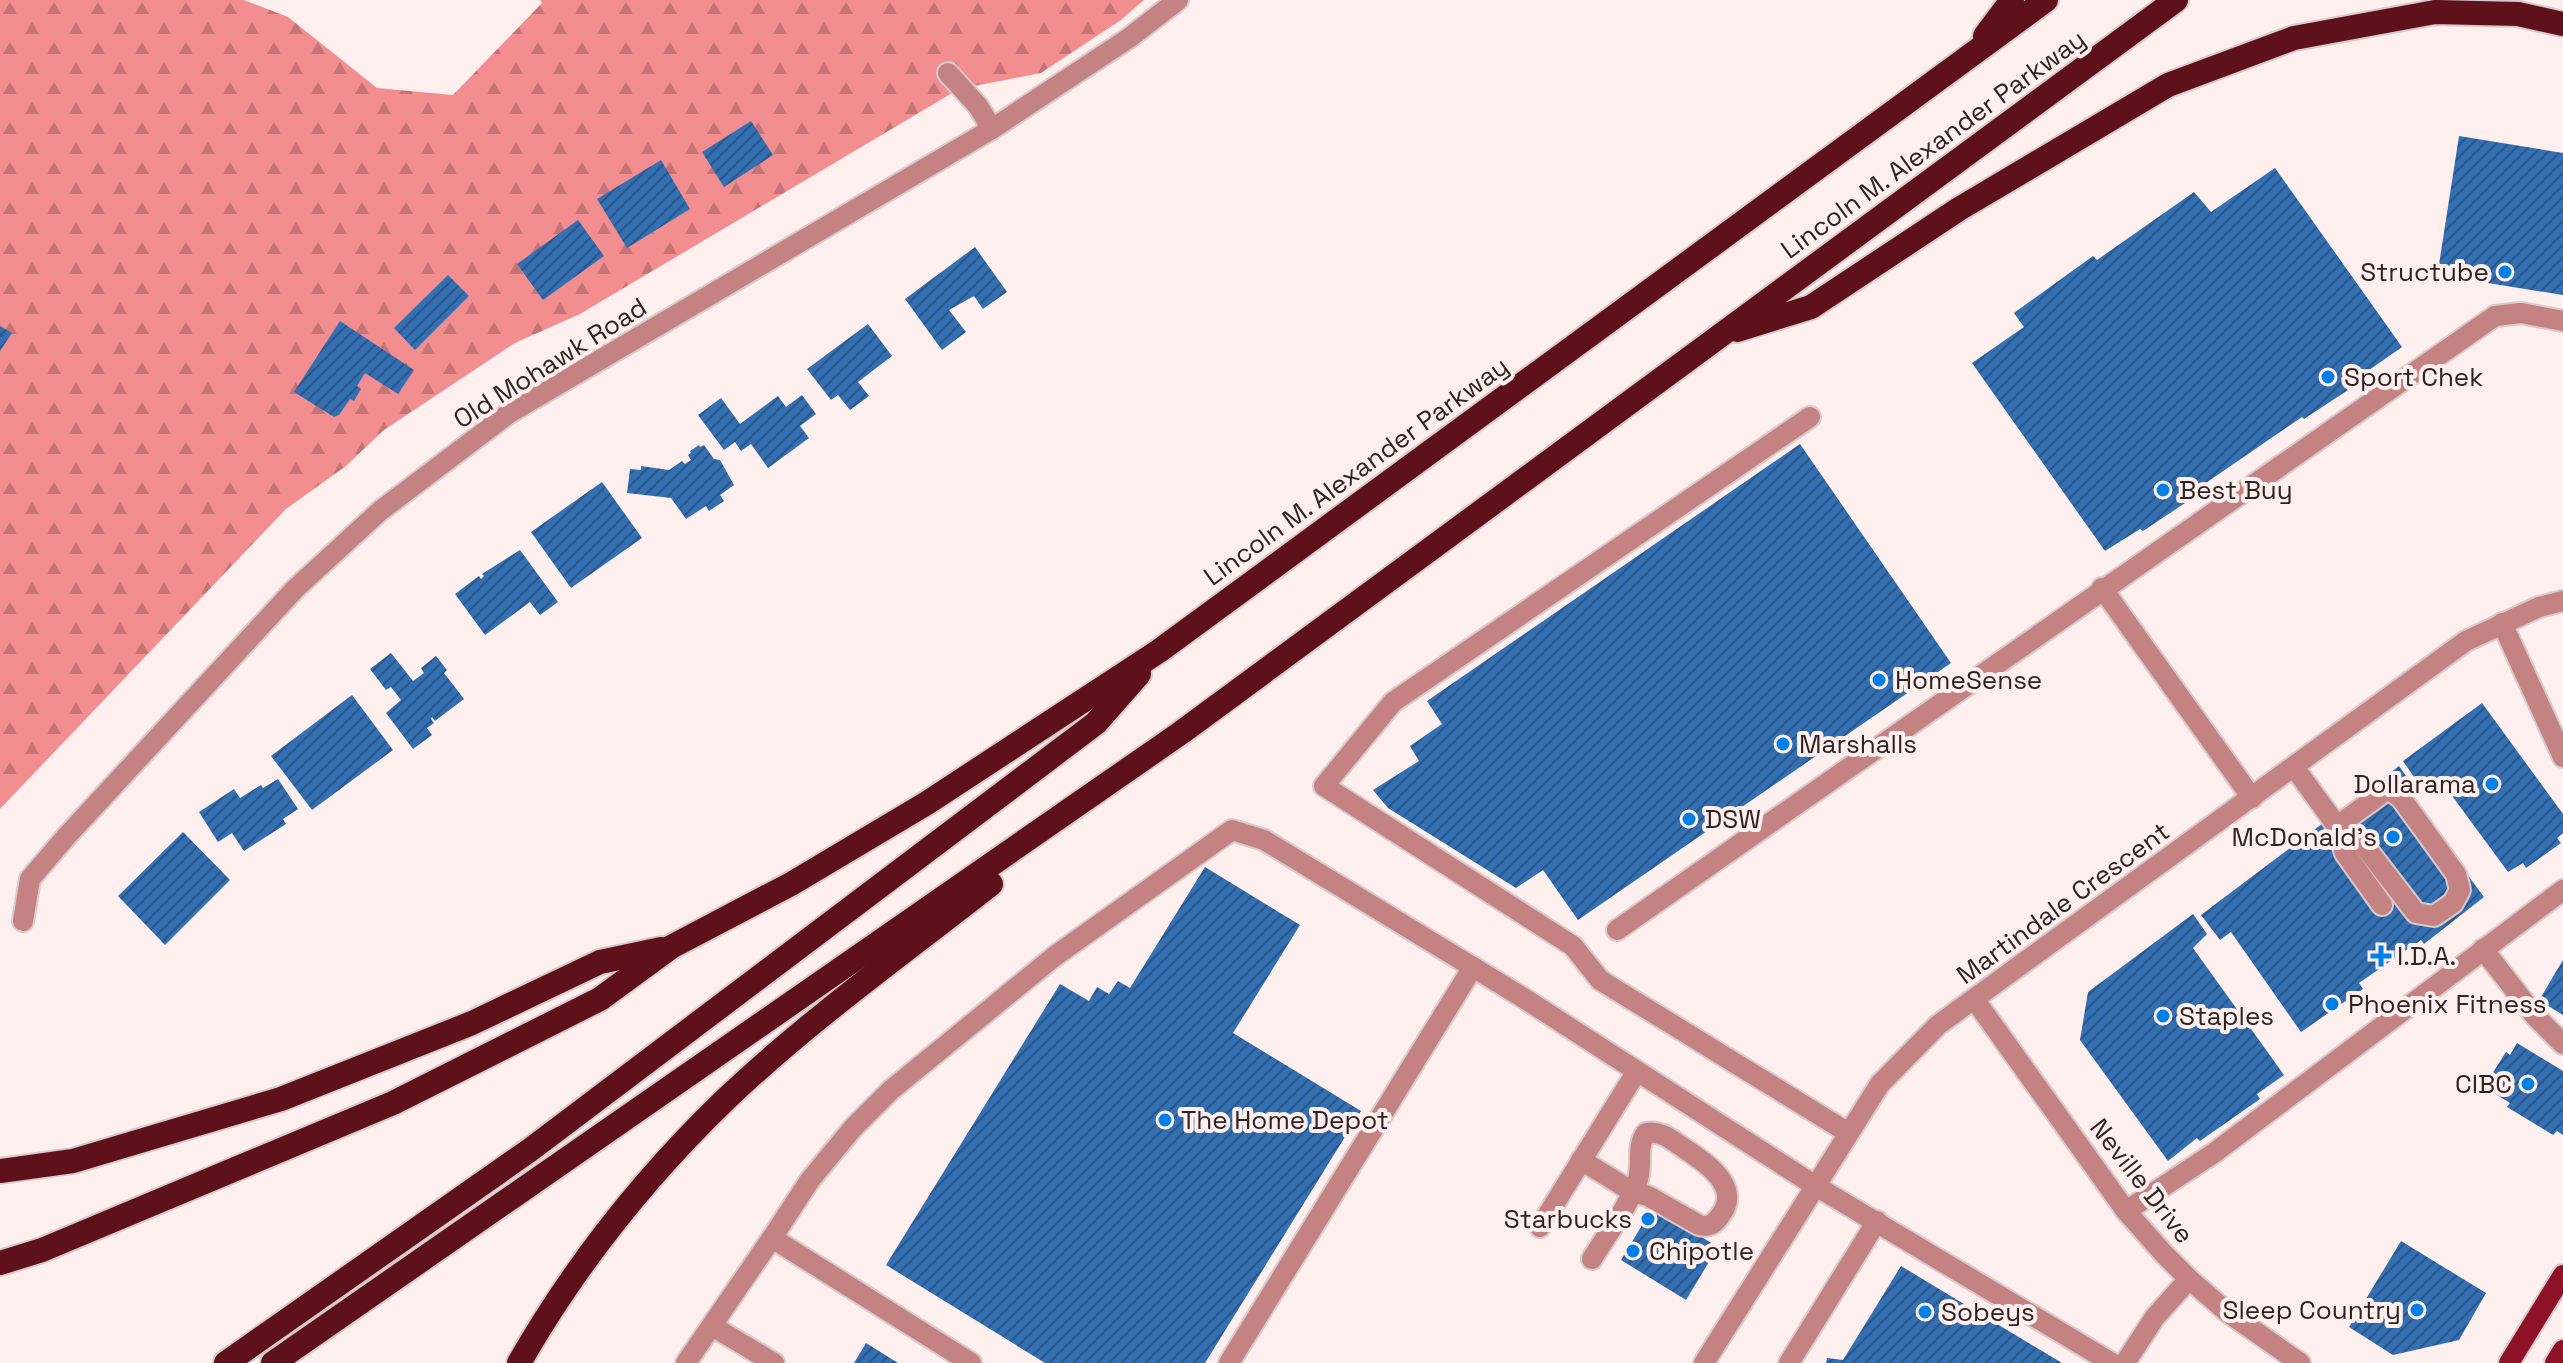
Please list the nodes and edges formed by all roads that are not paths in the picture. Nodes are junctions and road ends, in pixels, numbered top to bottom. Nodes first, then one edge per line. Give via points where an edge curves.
1 (1178, 0) edge
2 (2012, 0) edge
3 (2046, 0) edge
4 (2176, 0) edge
5 (2563, 24) edge
6 (1972, 54) junction
7 (948, 73) dead end
8 (992, 129) junction
9 (2563, 321) edge
10 (1723, 334) junction
11 (1810, 417) dead end
12 (2102, 588) junction
13 (2563, 601) edge
14 (2502, 623) junction
15 (1159, 651) junction
16 (1182, 732) junction
17 (2563, 757) edge
18 (2294, 767) junction
19 (2252, 798) junction
20 (2337, 826) junction
21 (2563, 890) edge
22 (2382, 905) dead end
23 (23, 921) dead end
24 (1617, 930) dead end
25 (671, 947) junction
26 (2483, 949) junction
27 (1473, 967) junction
28 (1975, 1000) junction
29 (2563, 1044) edge
30 (1637, 1071) junction
31 (1847, 1132) junction
32 (1581, 1160) junction
33 (0, 1171) edge
34 (1814, 1185) junction
35 (1633, 1192) junction
36 (2126, 1211) junction
37 (1877, 1221) junction
38 (1540, 1227) dead end
39 (772, 1238) junction
40 (1592, 1259) dead end
41 (0, 1263) edge
42 (2563, 1275) edge
43 (2189, 1279) junction
44 (712, 1326) junction
45 (2563, 1350) edge
46 (226, 1363) edge
47 (273, 1363) edge
48 (519, 1363) edge
49 (686, 1363) edge
50 (774, 1363) edge
51 (971, 1363) edge
52 (1229, 1363) edge
53 (1704, 1363) edge
54 (1789, 1363) edge
55 (2112, 1363) edge
56 (2125, 1363) edge
57 (2300, 1363) edge
58 (2509, 1363) edge
59 (2555, 1363) edge

1 - 8 street, Old Mohawk Road
2 - 6 highway
3 - 6 highway, Lincoln M. Alexander Parkway
4 - 10 highway, Lincoln M. Alexander Parkway
5 - 10 highway via 2518,14 2435,12 2294,38 2168,85 1959,209 1811,307
6 - 15 highway, Lincoln M. Alexander Parkway
7 - 8 street
8 - 23 street, Old Mohawk Road via 508,414 380,511 295,589 65,838 30,879
9 - 12 street via 2521,313 2495,316
10 - 16 highway, Lincoln M. Alexander Parkway
11 - 31 street via 1393,702 1324,786 1573,946 1600,980
12 - 19 street
12 - 24 street
13 - 14 street, Martindale Crescent
14 - 17 street
14 - 18 street, Martindale Crescent via 2466,641
15 - 25 highway, Lincoln M. Alexander Parkway via 927,803
15 - 46 highway via 1096,723 530,1150
16 - 47 highway
16 - 48 highway via 834,1005 726,1100 595,1247
18 - 19 street, Martindale Crescent
18 - 20 street
19 - 28 street, Martindale Crescent
20 - 20 street via 2356,835 2416,913 2434,916 2453,903 2460,890 2456,874 2401,798 2388,789
20 - 22 street via 2345,853
21 - 26 street
25 - 33 highway via 600,962 472,1023 281,1099 73,1161
25 - 41 highway via 600,999 393,1103
26 - 29 street
26 - 36 street via 2214,1153
27 - 30 street
27 - 39 street via 1264,840 1232,830 1055,956 891,1090 810,1180
27 - 52 street
28 - 31 street, Martindale Crescent via 1938,1025 1880,1084
28 - 36 street, Neville Drive
30 - 32 street
30 - 34 street
31 - 34 street, Martindale Crescent
32 - 35 street
32 - 38 street
34 - 37 street
34 - 53 street, Martindale Crescent
35 - 35 street via 1706,1227 1723,1211 1726,1198 1718,1174 1654,1131 1646,1133 1638,1153 1640,1169
35 - 40 street
36 - 43 street, Neville Drive
37 - 54 street
37 - 55 street
39 - 44 street
39 - 51 street
42 - 58 main road
43 - 56 street via 2155,1317
43 - 57 street, Neville Drive
44 - 49 street
44 - 50 street
45 - 59 main road

